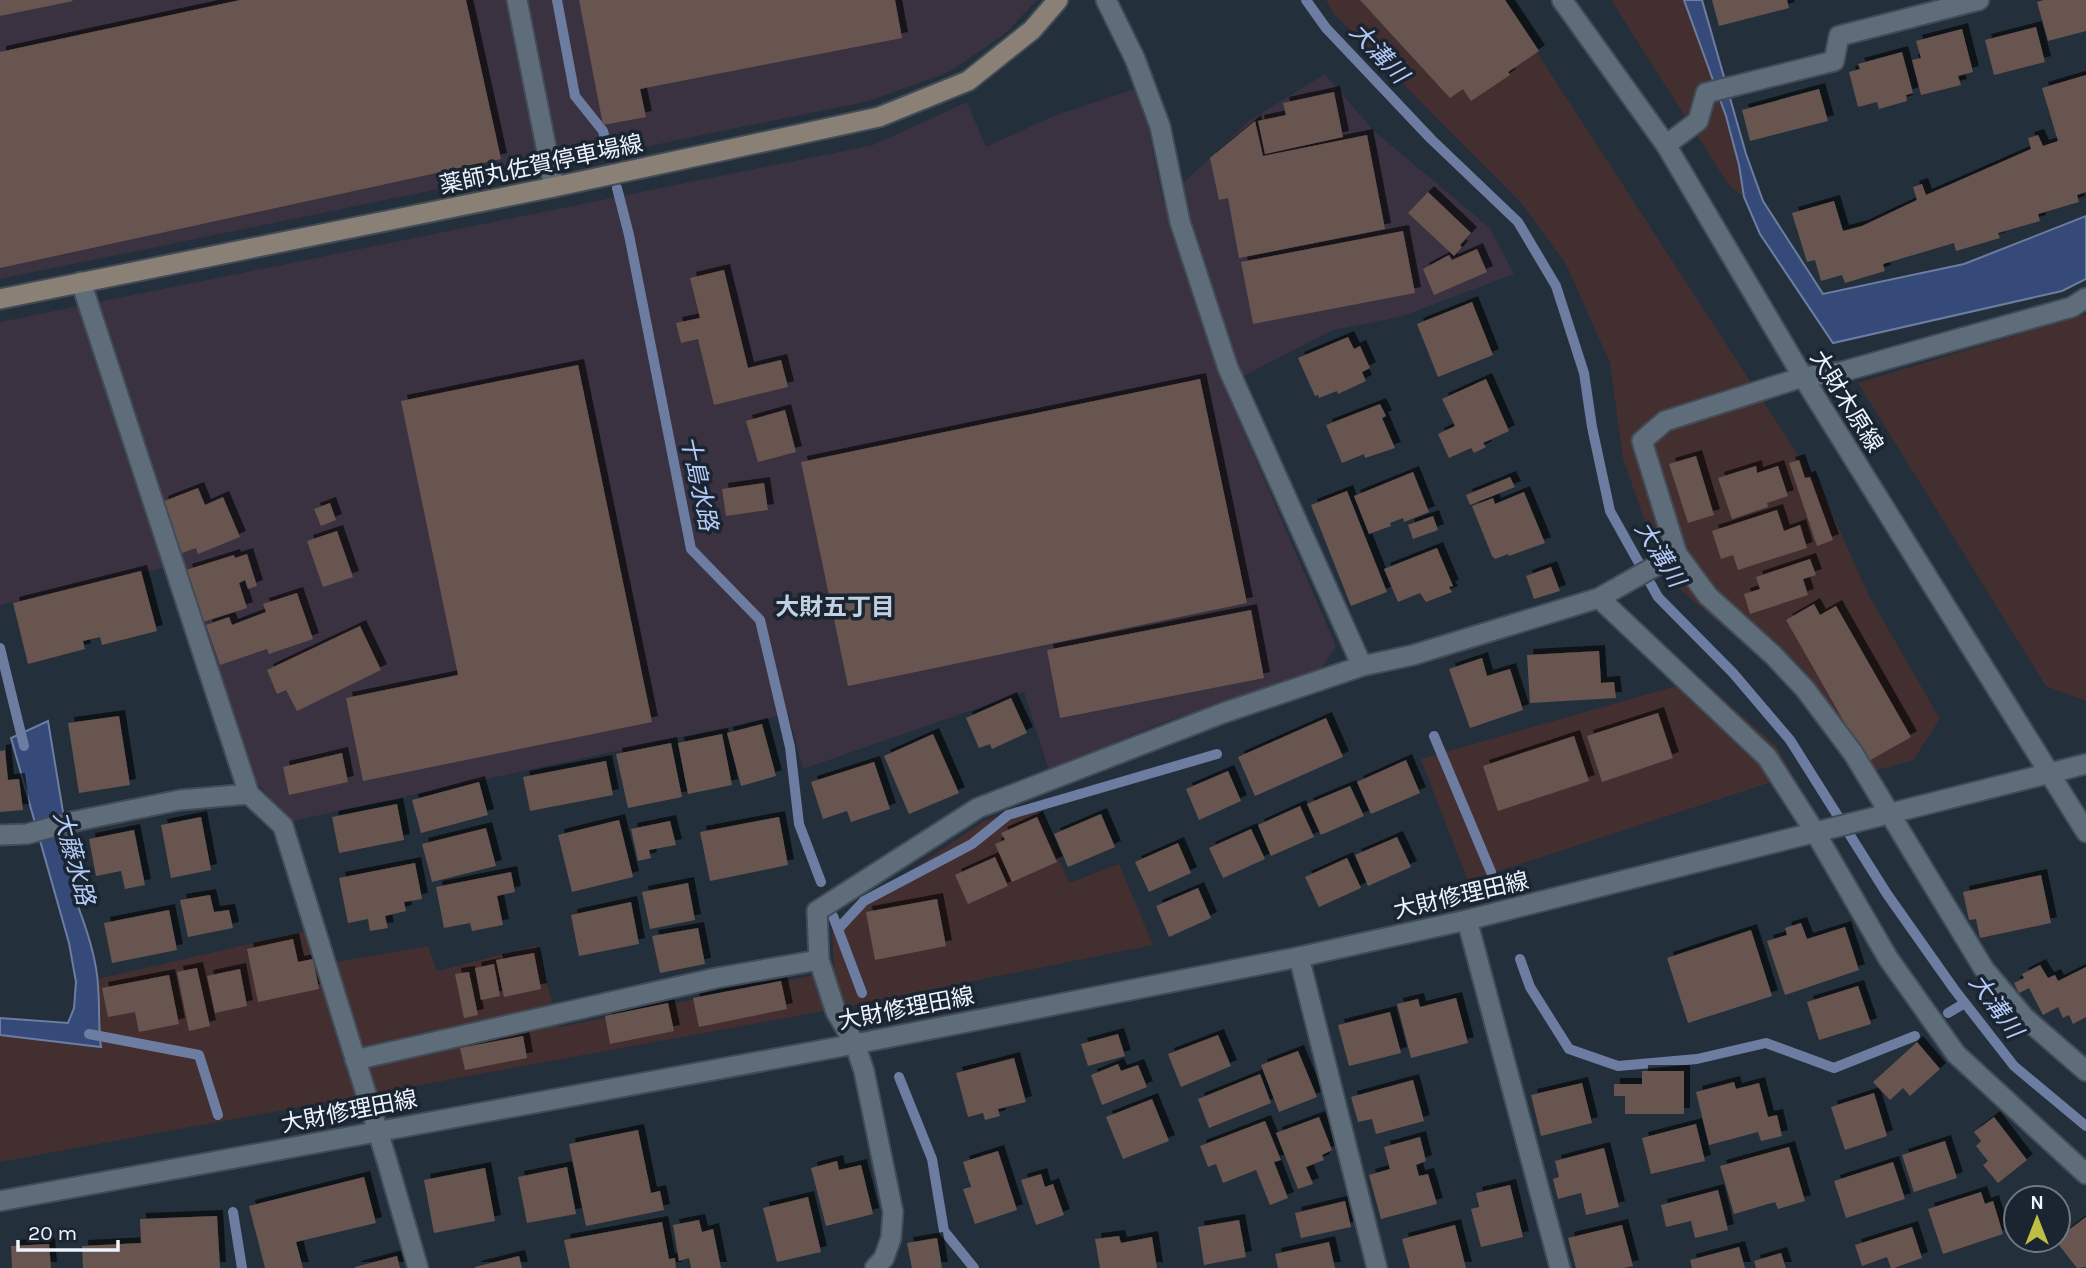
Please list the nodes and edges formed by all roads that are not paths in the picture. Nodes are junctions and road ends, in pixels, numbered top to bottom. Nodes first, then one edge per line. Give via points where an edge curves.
1 (517, 0) edge
2 (1058, 0) edge
3 (1106, 0) edge
4 (1562, 0) edge
5 (1979, 0) edge
6 (1665, 145) junction
7 (554, 187) junction
8 (81, 282) junction
9 (2086, 298) edge
10 (0, 299) edge
11 (1803, 377) junction
12 (1677, 554) junction
13 (1599, 598) junction
14 (1362, 666) junction
15 (2086, 764) edge
16 (2050, 773) junction
17 (249, 794) junction
18 (1889, 813) junction
19 (1815, 832) junction
20 (2086, 832) edge
21 (0, 835) edge
22 (1467, 920) junction
23 (1299, 957) junction
24 (819, 960) junction
25 (855, 1044) junction
26 (355, 1060) junction
27 (2086, 1071) edge
28 (377, 1130) junction
29 (2086, 1174) edge
30 (0, 1201) edge
31 (418, 1268) edge
32 (875, 1268) edge
33 (1377, 1268) edge
34 (1560, 1268) edge

1 - 7 street
2 - 7 main road, 薬師丸佐賀停車場線 via 1032,30 968,81 879,117
3 - 14 street via 1160,126 1180,222 1228,368
4 - 6 street, 大財木原線
5 - 6 street via 1839,36 1834,61 1706,93 1698,121
6 - 11 street, 大財木原線
7 - 8 main road, 薬師丸佐賀停車場線
8 - 10 main road, 薬師丸佐賀停車場線
8 - 17 street
9 - 11 street via 2072,307 1841,372
11 - 12 street via 1665,421 1642,441
11 - 16 street, 大財木原線
12 - 13 street
12 - 18 street via 1708,596 1805,689 1853,753
13 - 14 street
13 - 19 street via 1767,757
14 - 24 street via 1223,713 978,808 817,911
15 - 16 street
16 - 18 street
16 - 20 street, 大財木原線
17 - 21 street via 180,800 27,834
17 - 26 street via 283,826
18 - 19 street, 大財修理田線
18 - 27 street via 1984,969 2025,1018
19 - 22 street, 大財修理田線
19 - 29 street via 1888,958 1956,1054
22 - 23 street, 大財修理田線
22 - 34 street
23 - 25 street, 大財修理田線
23 - 33 street
24 - 25 street via 836,1012
24 - 26 street via 690,983
25 - 28 street, 大財修理田線
25 - 32 street via 894,1212 891,1238
26 - 28 street
28 - 30 street, 大財修理田線
28 - 31 street

